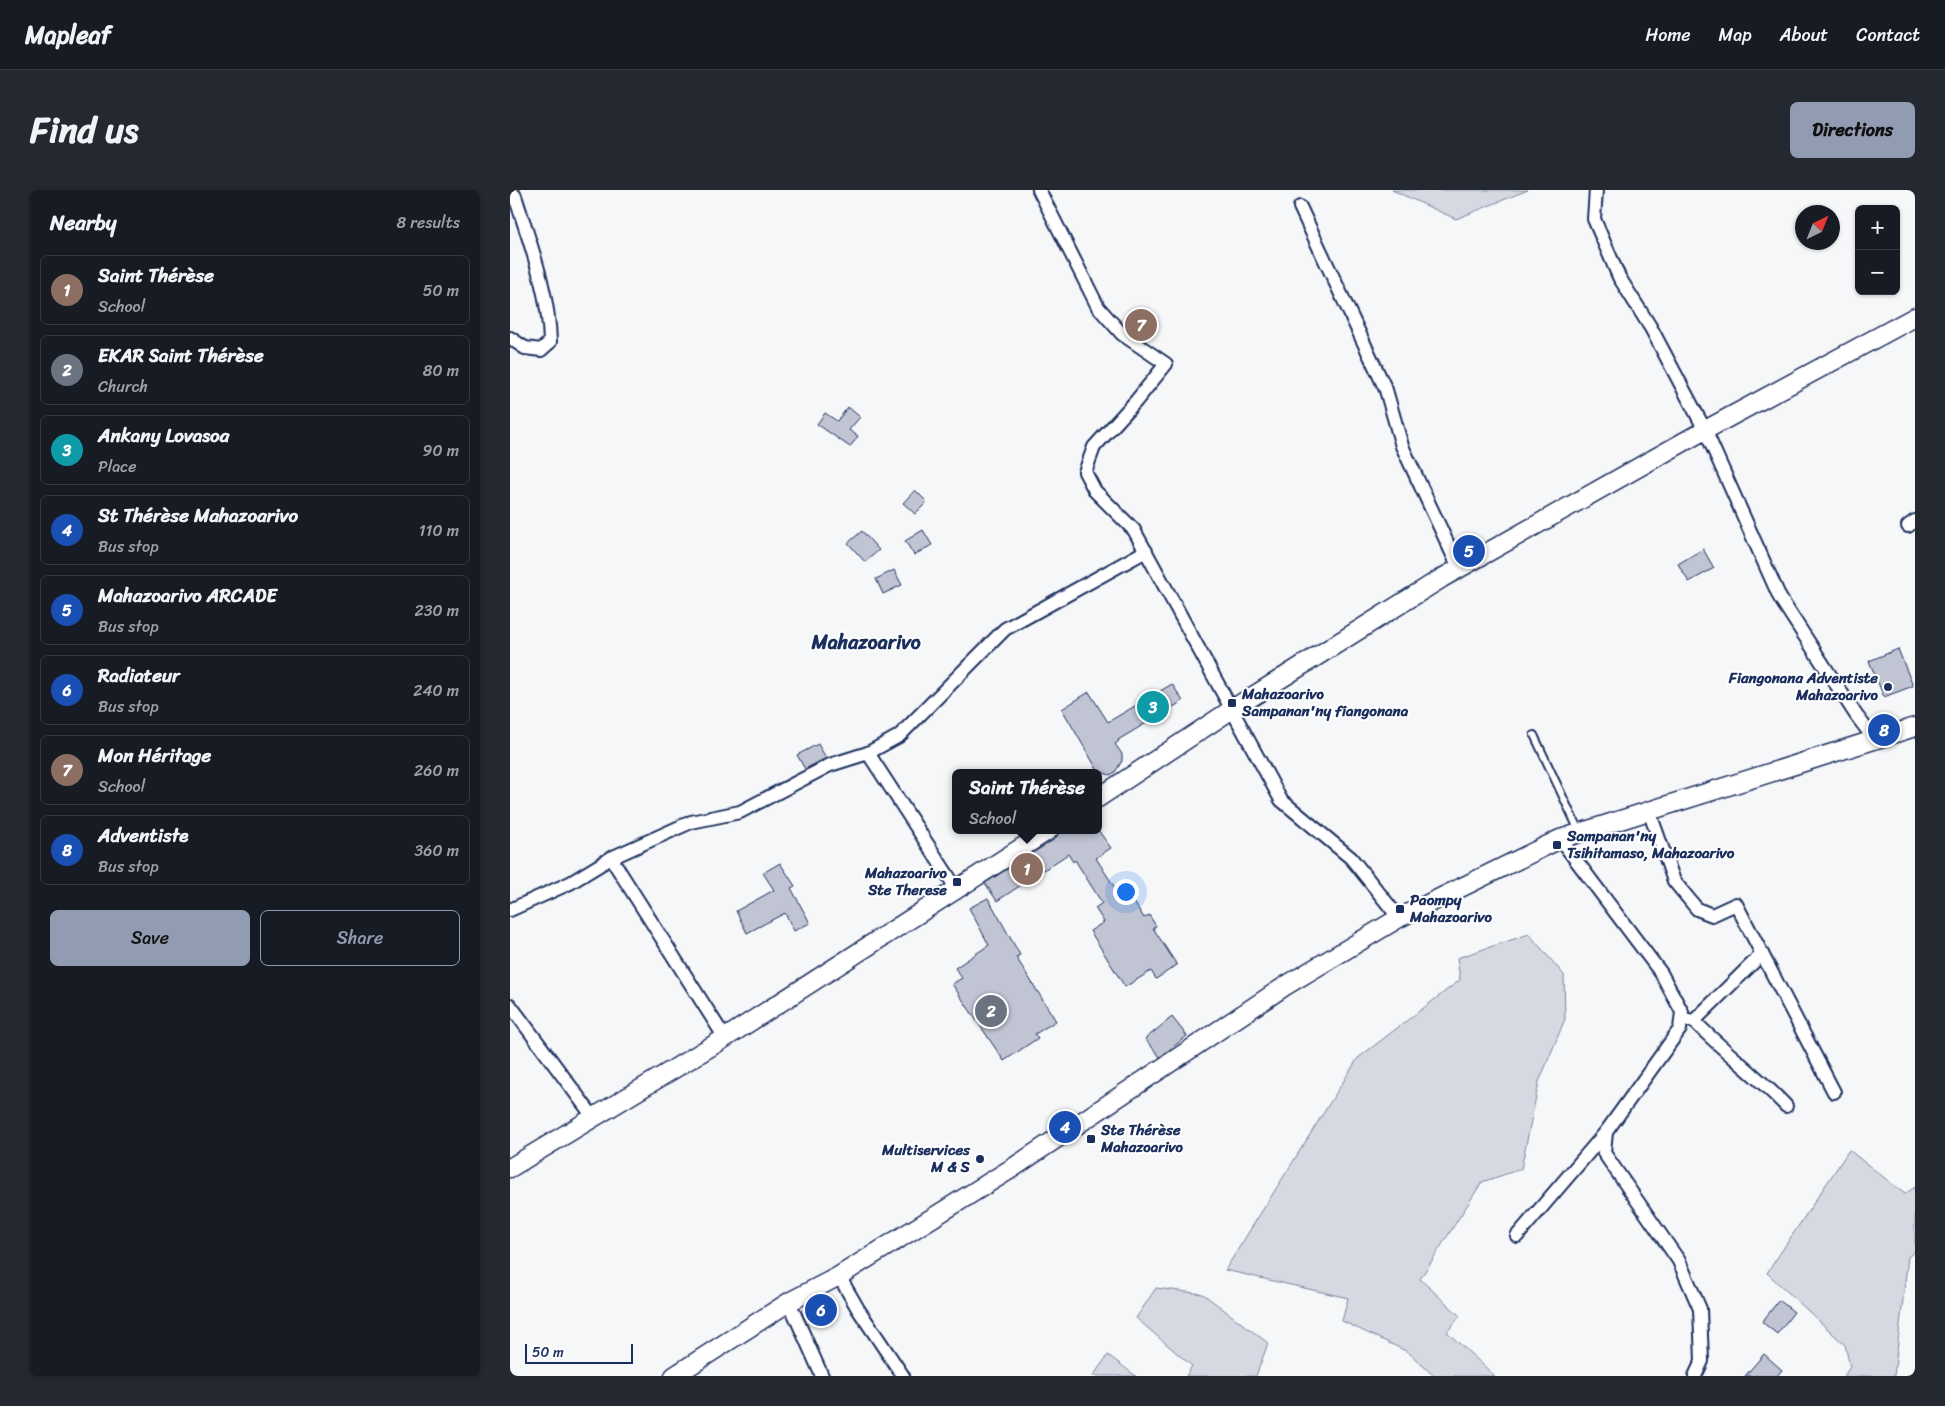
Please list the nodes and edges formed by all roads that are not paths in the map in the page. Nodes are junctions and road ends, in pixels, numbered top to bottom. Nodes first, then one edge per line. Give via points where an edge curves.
1 (1038, 190) edge
2 (1596, 190) edge
3 (510, 192) edge
4 (1300, 207) dead end
5 (1915, 317) edge
6 (510, 338) edge
7 (1705, 430) junction
8 (1146, 551) junction
9 (1459, 568) junction
10 (1231, 711) junction
11 (1915, 727) edge
12 (1534, 735) dead end
13 (1875, 740) junction
14 (868, 753) junction
15 (1102, 795) edge
16 (1649, 811) junction
17 (1580, 833) junction
18 (1043, 834) edge
19 (1560, 839) junction
20 (611, 858) junction
21 (956, 888) junction
22 (510, 910) edge
23 (1400, 918) junction
24 (1762, 954) junction
25 (510, 1005) edge
26 (1681, 1020) junction
27 (1694, 1020) junction
28 (725, 1038) junction
29 (1834, 1092) dead end
30 (1786, 1106) dead end
31 (594, 1118) junction
32 (1606, 1132) junction
33 (510, 1168) edge
34 (1517, 1236) dead end
35 (839, 1276) junction
36 (789, 1302) junction
37 (674, 1376) edge
38 (822, 1376) edge
39 (903, 1376) edge
40 (1695, 1376) edge

1 - 8 street via 1098,307 1122,334 1166,364 1094,447 1086,472 1095,491 1134,530
2 - 7 street via 1594,219 1619,277 1651,328
3 - 6 street via 515,196 535,260 550,342 541,350 526,348
4 - 9 street via 1386,390 1402,446
5 - 7 main road
7 - 9 main road
7 - 13 street via 1780,598
8 - 10 street
8 - 14 street via 1005,629 899,736
9 - 10 main road
10 - 15 main road
10 - 23 street via 1281,800 1351,858
11 - 13 main road
12 - 17 lane
13 - 16 main road
14 - 20 street via 830,765 740,812 691,822
14 - 21 street
16 - 17 main road
16 - 24 street via 1674,881 1697,909 1712,914 1736,904
17 - 19 main road
18 - 21 main road via 961,888
19 - 23 main road
19 - 26 street via 1661,974 1682,1012
20 - 22 street via 570,883
20 - 28 street
21 - 28 main road
23 - 35 main road via 1285,986 1014,1167
24 - 27 street
24 - 29 street
25 - 31 street
26 - 27 street
26 - 32 street via 1680,1030
27 - 30 street via 1764,1082
28 - 31 main road
31 - 33 main road
32 - 34 street
32 - 40 street via 1604,1154 1679,1261 1700,1309 1702,1361
35 - 36 main road
35 - 39 street
36 - 37 main road
36 - 38 street

